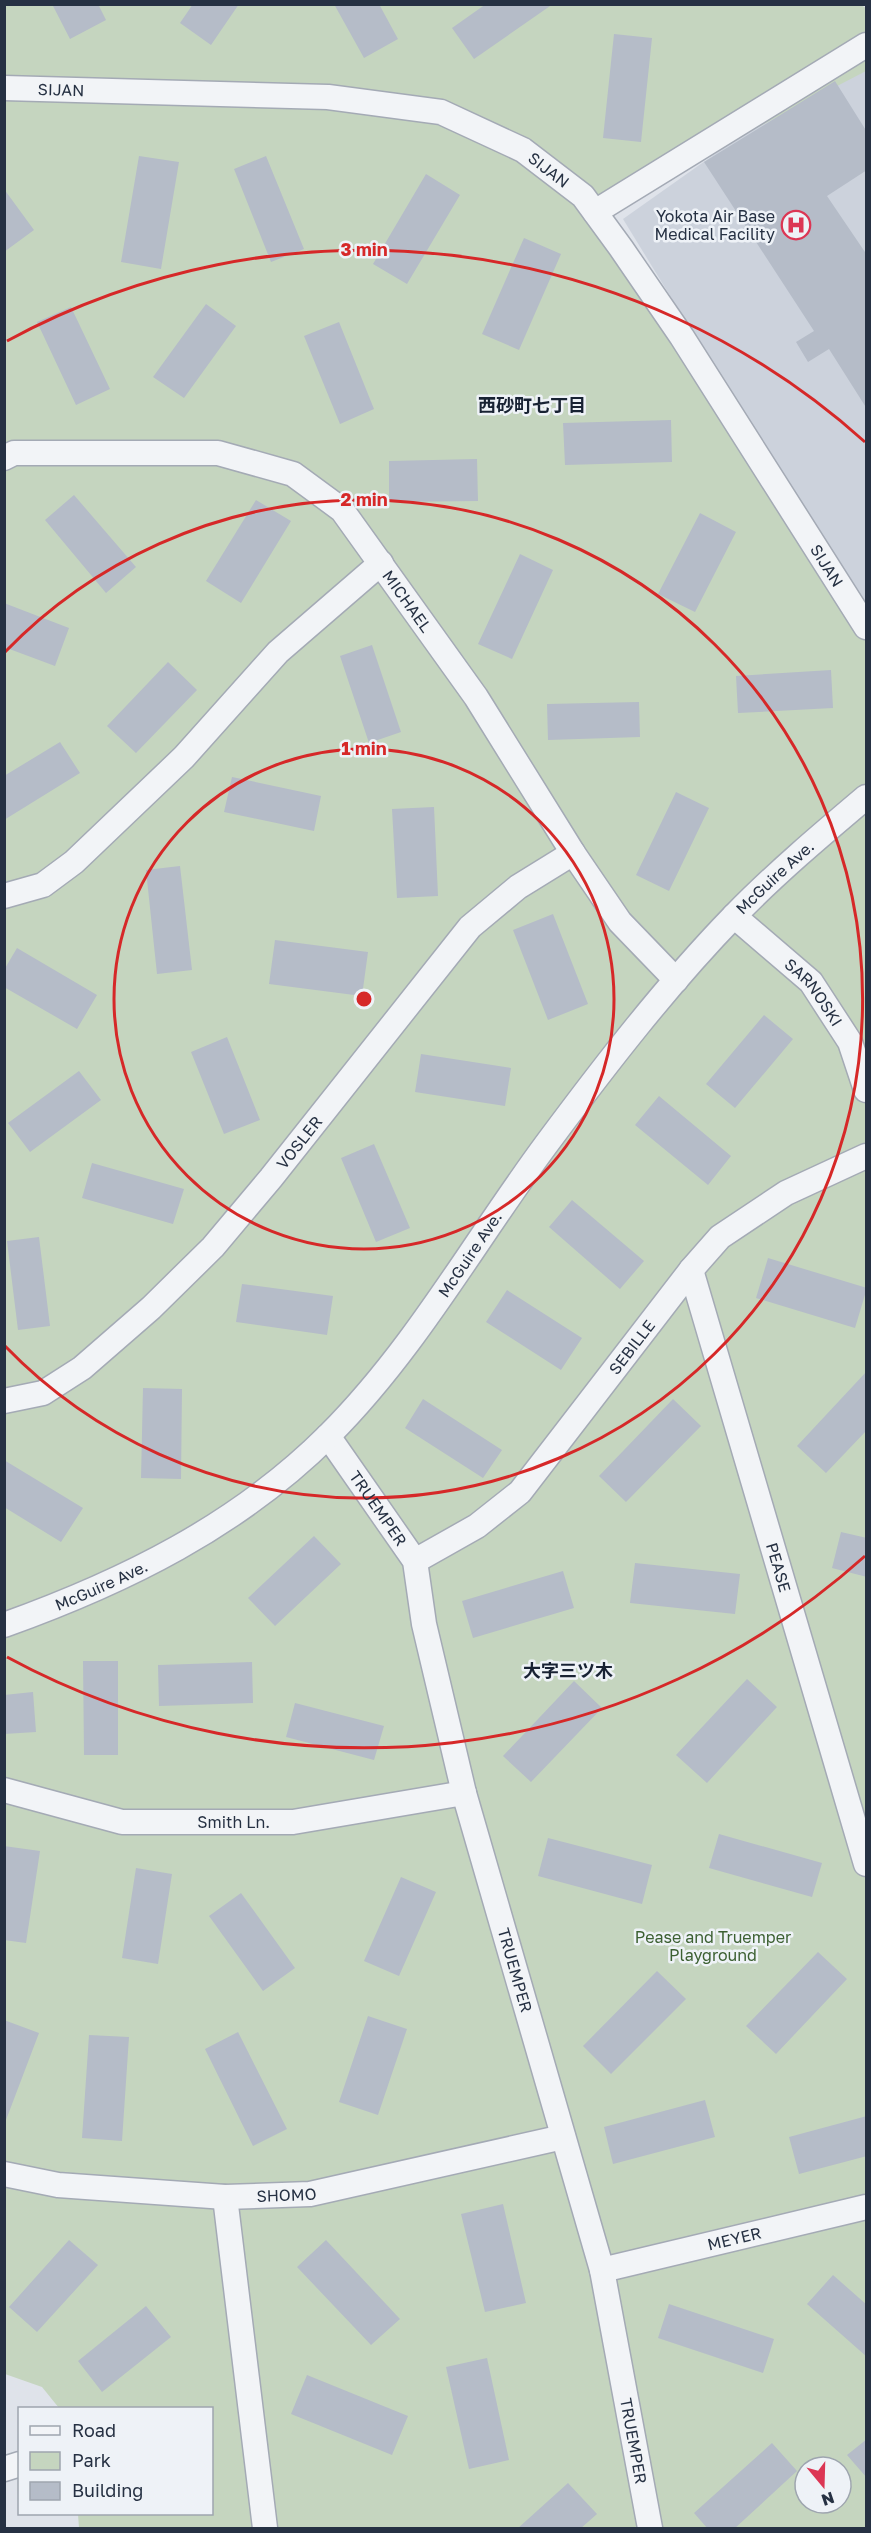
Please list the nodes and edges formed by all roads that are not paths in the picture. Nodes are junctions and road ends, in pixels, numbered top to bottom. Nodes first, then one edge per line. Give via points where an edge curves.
1 (867, 45) edge
2 (4, 88) edge
3 (595, 212) junction
4 (4, 458) edge
5 (381, 563) junction
6 (867, 627) edge
7 (867, 798) edge
8 (573, 853) junction
9 (4, 896) edge
10 (734, 916) junction
11 (676, 980) junction
12 (867, 1090) edge
13 (867, 1156) edge
14 (691, 1270) junction
15 (4, 1401) edge
16 (328, 1436) junction
17 (415, 1561) junction
18 (4, 1625) edge
19 (4, 1790) edge
20 (464, 1793) junction
21 (867, 1864) edge
22 (563, 2137) junction
23 (4, 2174) edge
24 (225, 2197) junction
25 (867, 2207) edge
26 (602, 2270) junction
27 (265, 2529) edge
28 (650, 2529) edge

1 - 3 street
2 - 3 street, SIJAN via 328,97 441,112 523,150 584,196
3 - 6 street, SIJAN via 682,336
4 - 5 street, MICHAEL via 14,453 218,453 293,474 342,510
5 - 8 street, MICHAEL via 476,697
5 - 9 street via 278,652 184,757 74,862 43,885
7 - 10 street, McGuire Ave.
8 - 11 street, MICHAEL via 620,922
8 - 15 street, VOSLER via 518,887 470,927 271,1178 213,1247 151,1308 82,1368 43,1393
10 - 11 street, McGuire Ave.
10 - 12 street, SARNOSKI via 812,982 850,1042
11 - 16 street, McGuire Ave. via 548,1143 398,1358
13 - 14 street, SEBILLE via 786,1193 720,1236
14 - 17 street, SEBILLE via 520,1492 477,1526
14 - 21 street, PEASE
16 - 17 street, TRUEMPER
16 - 18 street, McGuire Ave. via 210,1530 107,1585
17 - 20 street, TRUEMPER via 424,1624
19 - 20 street, Smith Ln. via 122,1822 292,1822
20 - 22 street, TRUEMPER
22 - 24 street, SHOMO via 310,2193
22 - 26 street, TRUEMPER
23 - 24 street, SHOMO via 58,2185
24 - 27 street
25 - 26 street, MEYER
26 - 28 street, TRUEMPER

